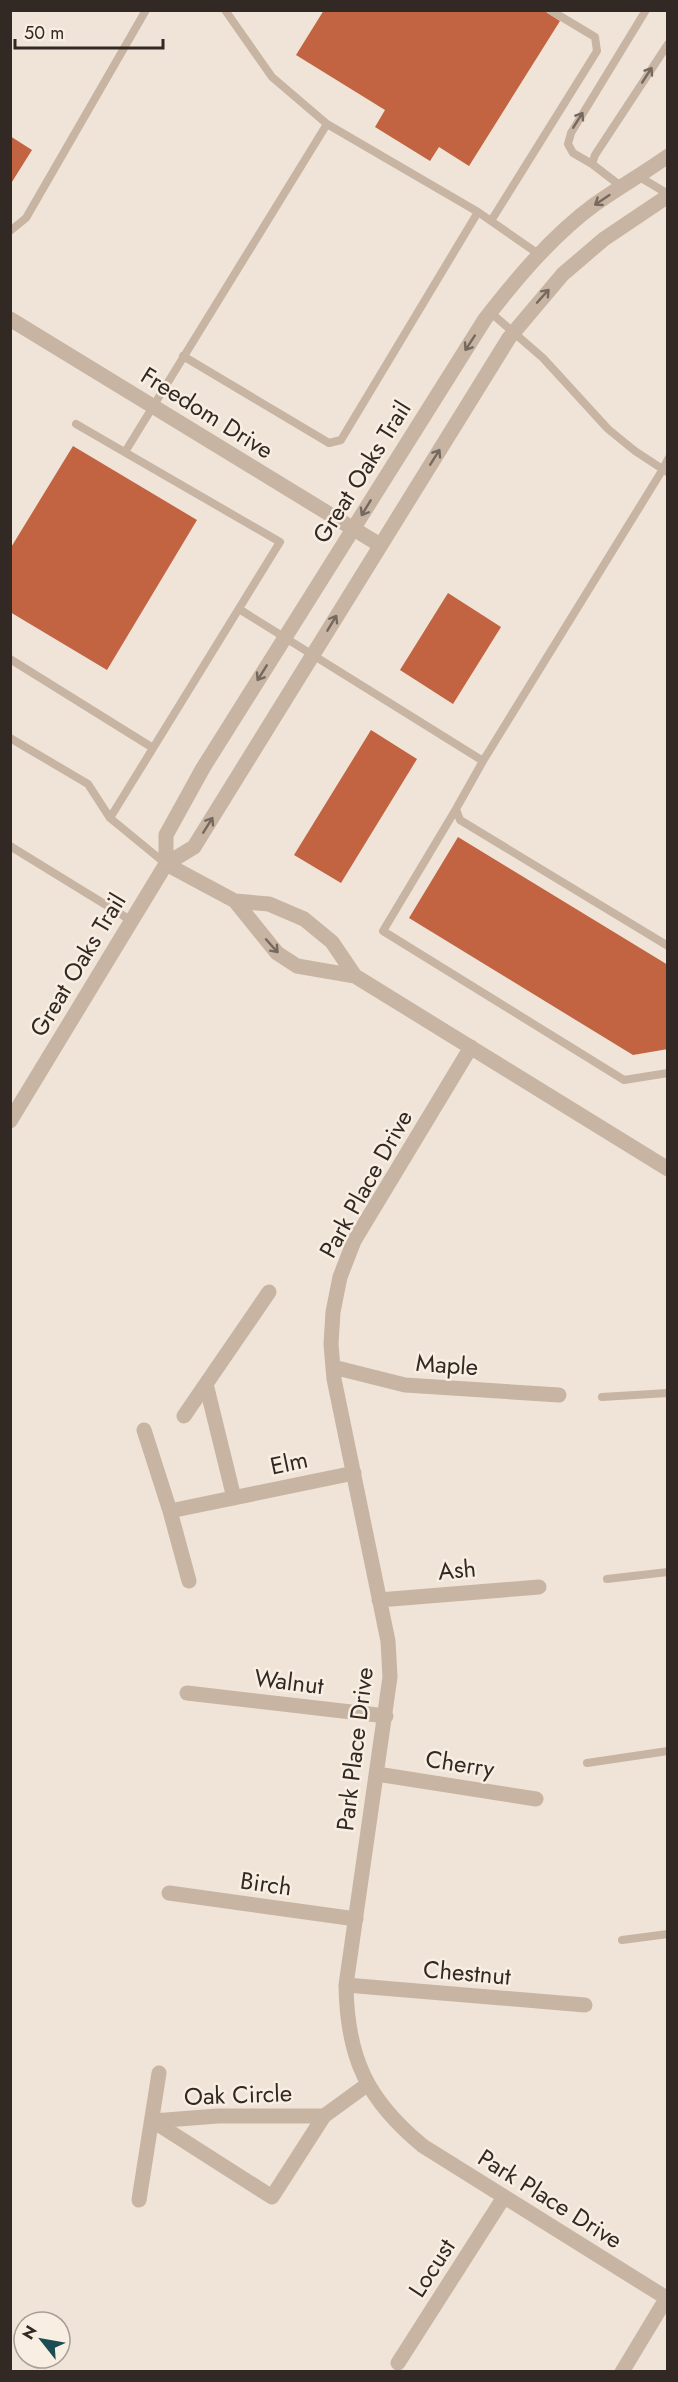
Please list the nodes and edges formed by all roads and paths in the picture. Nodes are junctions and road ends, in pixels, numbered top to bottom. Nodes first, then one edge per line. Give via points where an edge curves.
1 (146, 10) edge
2 (225, 10) edge
3 (550, 10) edge
4 (646, 10) edge
5 (668, 44) edge
6 (327, 124) junction
7 (668, 156) edge
8 (592, 164) junction
9 (638, 176) junction
10 (622, 187) junction
11 (668, 195) edge
12 (478, 212) junction
13 (490, 221) junction
14 (10, 231) edge
15 (540, 255) junction
16 (490, 312) junction
17 (10, 319) edge
18 (514, 332) junction
19 (183, 356) junction
20 (153, 406) junction
21 (76, 424) dead end
22 (125, 452) junction
23 (668, 459) edge
24 (665, 471) edge
25 (353, 529) junction
26 (380, 545) junction
27 (239, 609) junction
28 (285, 637) junction
29 (313, 654) junction
30 (10, 659) edge
31 (10, 738) edge
32 (153, 748) junction
33 (483, 761) junction
34 (456, 809) junction
35 (110, 818) junction
36 (10, 846) edge
37 (166, 864) junction
38 (235, 901) junction
39 (132, 921) junction
40 (668, 946) edge
41 (355, 976) junction
42 (471, 1047) junction
43 (668, 1073) edge
44 (10, 1121) edge
45 (668, 1169) edge
46 (269, 1292) dead end
47 (333, 1367) junction
48 (206, 1384) junction
49 (668, 1393) edge
50 (559, 1395) dead end
51 (602, 1397) dead end
52 (184, 1416) dead end
53 (144, 1430) dead end
54 (354, 1473) junction
55 (234, 1498) junction
56 (170, 1511) junction
57 (668, 1572) edge
58 (607, 1579) dead end
59 (189, 1581) dead end
60 (539, 1587) dead end
61 (379, 1600) junction
62 (187, 1693) dead end
63 (386, 1716) junction
64 (668, 1751) edge
65 (587, 1763) dead end
66 (377, 1774) junction
67 (536, 1799) dead end
68 (169, 1893) dead end
69 (356, 1919) junction
70 (668, 1934) edge
71 (622, 1940) dead end
72 (346, 1986) junction
73 (585, 2005) dead end
74 (159, 2073) dead end
75 (368, 2084) junction
76 (324, 2116) junction
77 (153, 2121) junction
78 (504, 2197) junction
79 (139, 2200) dead end
80 (667, 2299) edge
81 (398, 2363) dead end
82 (622, 2372) edge

1 - 14 lane via 26,218
2 - 6 lane via 272,77
3 - 13 lane via 595,37 597,51
8 -> 4 lane via 573,153 568,144 570,133
8 -> 5 lane
6 - 12 lane
6 - 19 lane
7 - 9 street, Great Oaks Trail
8 - 10 lane
9 - 10 street, Great Oaks Trail
9 - 11 lane
10 -> 15 street, Great Oaks Trail via 586,212
18 -> 11 street, Great Oaks Trail via 563,274 604,239
12 - 13 lane
12 - 19 lane via 341,440 329,443
13 - 15 lane
15 - 16 street, Great Oaks Trail
16 - 18 lane
16 -> 25 street, Great Oaks Trail
17 - 20 street, Freedom Drive
18 - 24 lane via 608,429
26 -> 18 street, Great Oaks Trail
19 - 20 lane
20 - 22 lane
20 - 25 street, Freedom Drive
21 - 22 lane
22 - 27 lane via 280,542
23 - 24 lane
24 - 33 lane
25 - 26 street, Freedom Drive
25 - 28 street, Great Oaks Trail
29 -> 26 street, Great Oaks Trail
27 - 28 lane
27 - 32 lane
28 - 29 lane
28 -> 37 street, Great Oaks Trail via 166,835
29 - 33 lane
37 -> 29 street, Great Oaks Trail via 194,846
30 - 32 lane
31 - 35 lane via 88,784
32 - 35 lane
33 - 34 lane
34 - 40 lane via 460,820
34 - 43 lane via 383,931 624,1080
35 - 37 lane
36 - 39 lane
37 - 38 street
37 - 39 street, Great Oaks Trail
38 - 41 street via 269,904 304,919 332,942
38 -> 41 street via 277,953 297,966
39 - 44 street, Great Oaks Trail
41 - 42 street
42 - 45 street
42 - 47 street, Park Place Drive via 354,1241 340,1277 333,1312
46 - 48 street
47 - 50 street, Maple via 405,1385
47 - 54 street, Park Place Drive
48 - 52 street
48 - 55 street
49 - 51 lane
53 - 56 street
54 - 55 street, Elm
54 - 61 street, Park Place Drive
55 - 56 street, Elm
56 - 59 street
57 - 58 lane
60 - 61 street, Ash
61 - 63 street, Park Place Drive via 388,1641
62 - 63 street, Walnut
63 - 66 street, Park Place Drive
64 - 65 lane
66 - 67 street, Cherry
66 - 69 street, Park Place Drive
68 - 69 street, Birch
69 - 72 street, Park Place Drive
70 - 71 lane
72 - 73 street, Chestnut
72 - 75 street, Park Place Drive via 352,2045
74 - 77 street, Oak Circle
75 - 76 street, Oak Circle
75 - 78 street, Park Place Drive via 399,2126 415,2140
76 - 77 street, Oak Circle via 218,2116
76 - 77 street, Oak Circle via 272,2197
77 - 79 street, Oak Circle
78 - 80 street, Park Place Drive
78 - 81 street, Locust
80 - 82 street

